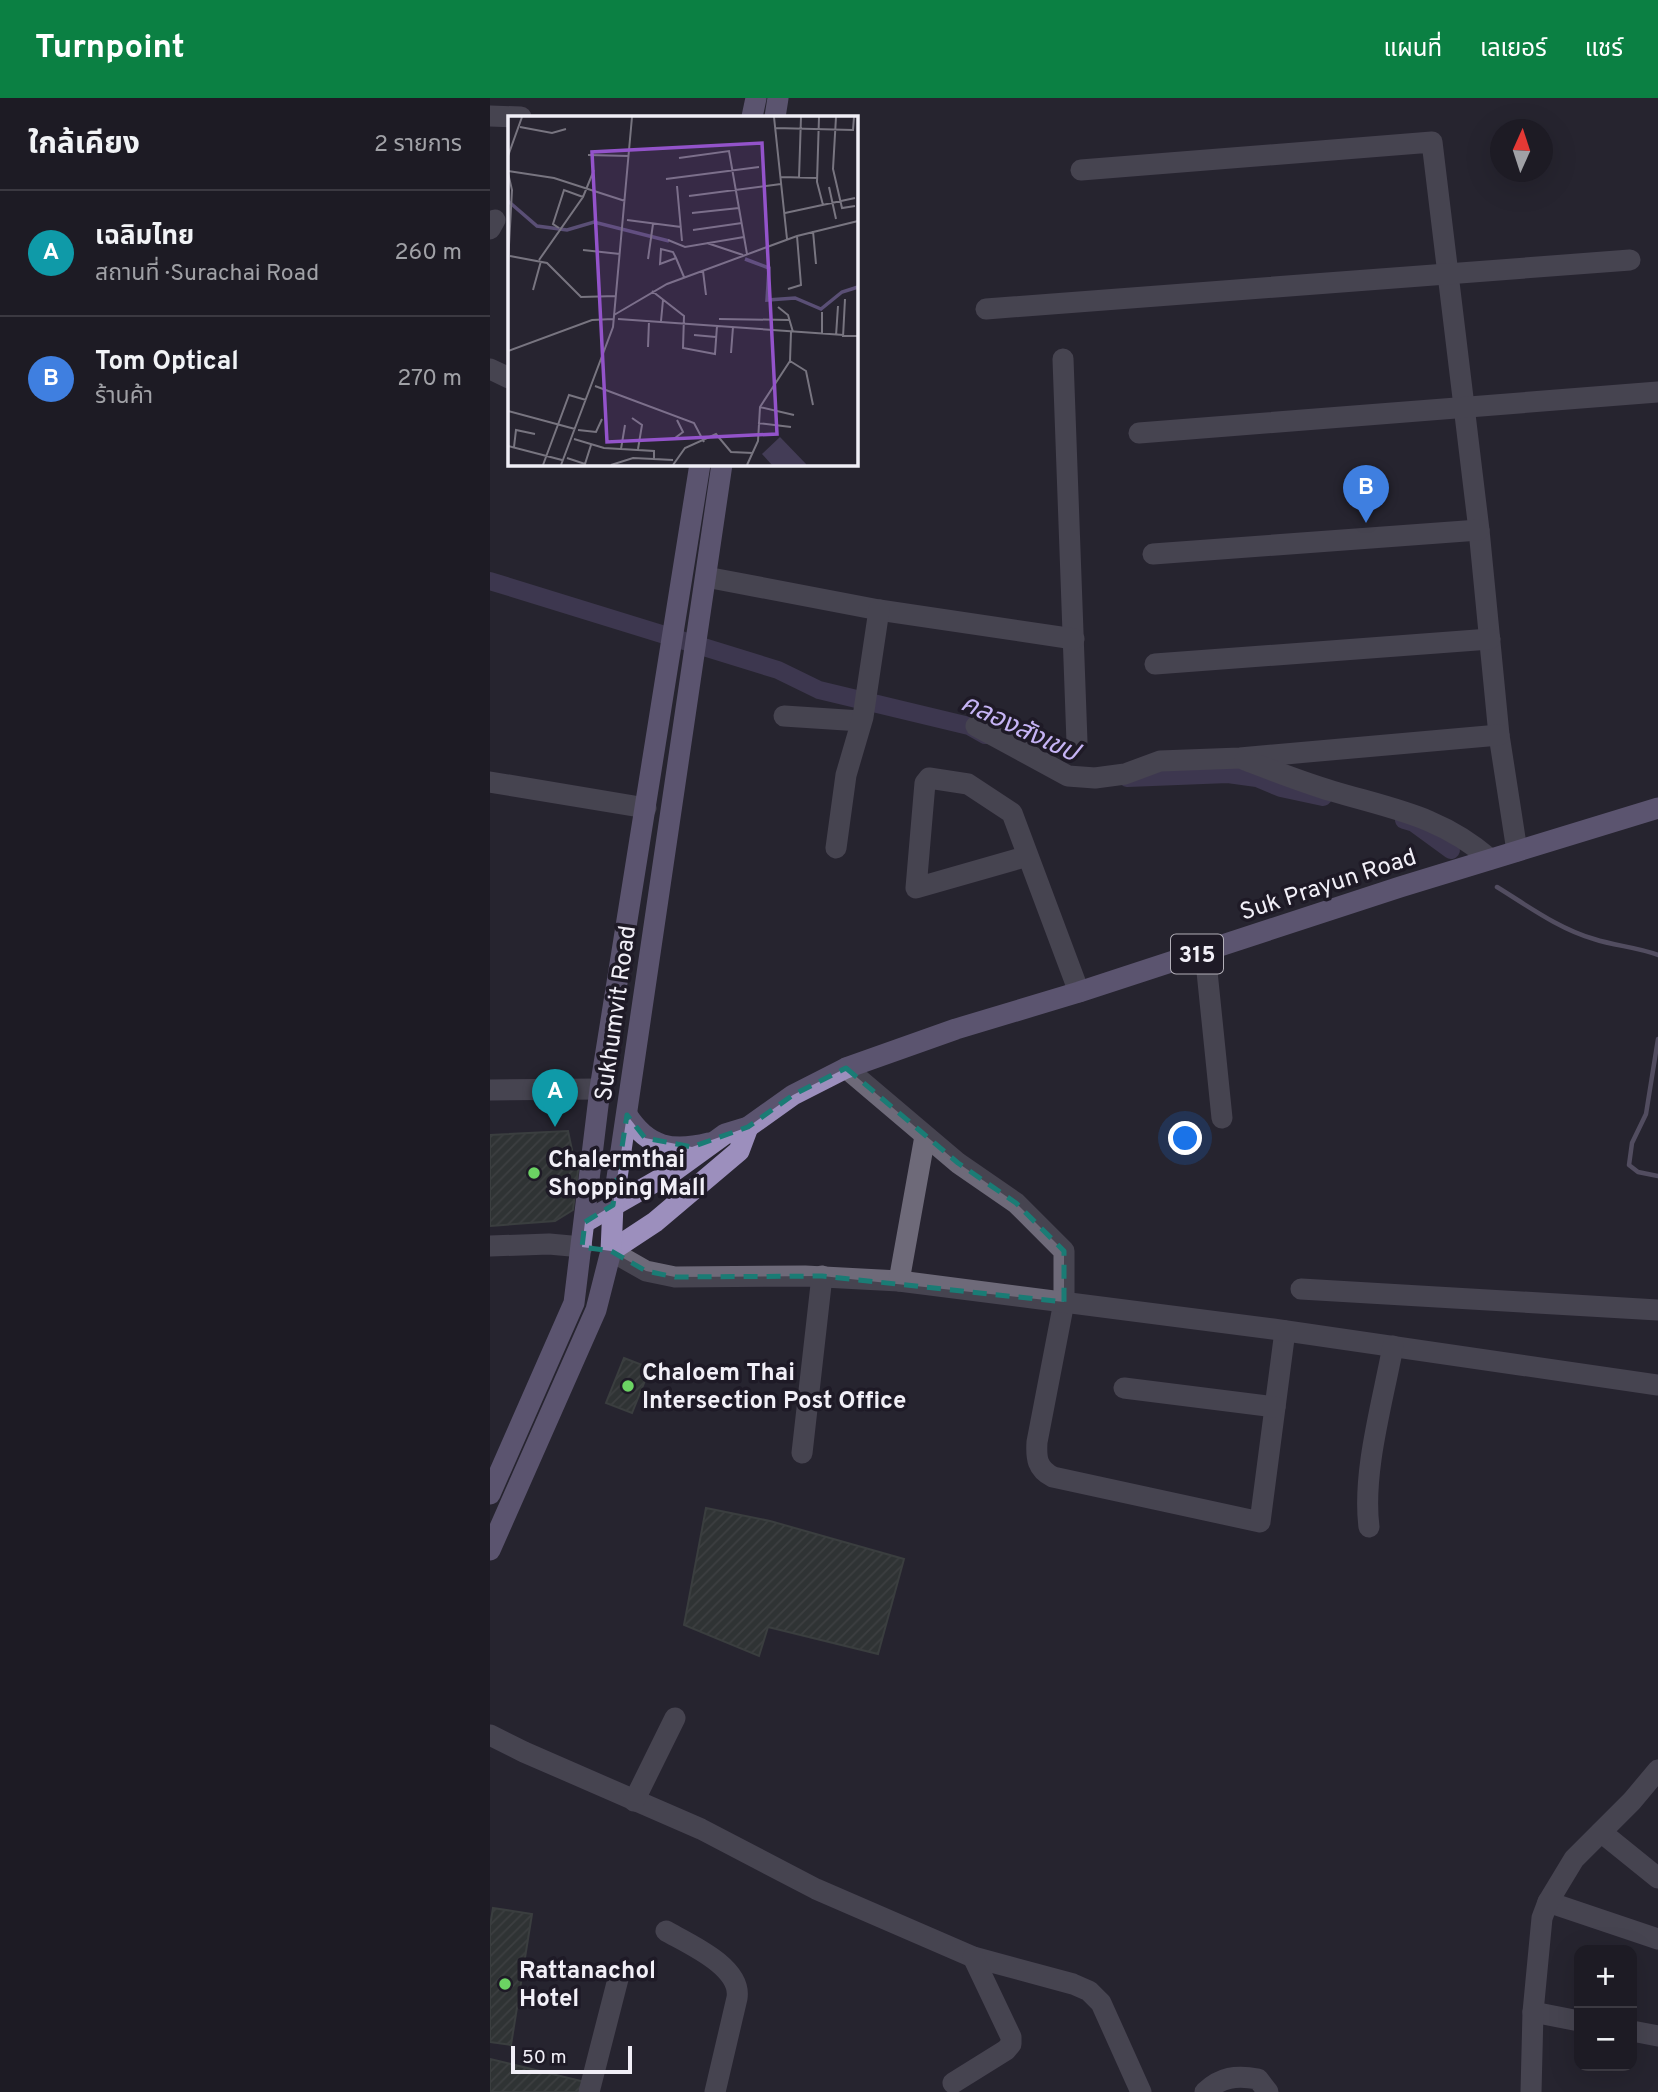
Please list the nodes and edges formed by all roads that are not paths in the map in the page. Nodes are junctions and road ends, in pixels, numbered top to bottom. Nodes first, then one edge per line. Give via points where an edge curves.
1 (756, 98) edge
2 (778, 98) edge
3 (490, 116) edge
4 (752, 116) edge
5 (775, 116) edge
6 (508, 117) edge
7 (1081, 170) dead end
8 (1630, 260) dead end
9 (1447, 273) junction
10 (986, 309) dead end
11 (1063, 359) dead end
12 (490, 369) edge
13 (508, 378) edge
14 (1658, 392) edge
15 (1464, 407) junction
16 (1139, 433) dead end
17 (700, 466) edge
18 (722, 466) edge
19 (1479, 530) junction
20 (1153, 554) dead end
21 (706, 577) junction
22 (880, 610) junction
23 (1074, 639) junction
24 (1490, 639) junction
25 (1155, 664) dead end
26 (783, 716) dead end
27 (862, 719) junction
28 (976, 726) dead end
29 (1499, 735) junction
30 (1077, 742) dead end
31 (1240, 758) junction
32 (490, 782) edge
33 (646, 807) junction
34 (1658, 808) edge
35 (836, 848) dead end
36 (1517, 851) junction
37 (1028, 856) junction
38 (1490, 859) junction
39 (1205, 952) junction
40 (1079, 992) junction
41 (846, 1068) junction
42 (600, 1089) junction
43 (490, 1090) edge
44 (627, 1115) junction
45 (1222, 1118) dead end
46 (748, 1127) junction
47 (925, 1136) junction
48 (713, 1143) junction
49 (613, 1205) junction
50 (585, 1222) junction
51 (490, 1246) edge
52 (582, 1247) junction
53 (611, 1251) junction
54 (822, 1276) junction
55 (899, 1281) junction
56 (1301, 1289) dead end
57 (1064, 1302) junction
58 (1658, 1310) edge
59 (1284, 1331) junction
60 (1393, 1346) junction
61 (1658, 1385) edge
62 (1124, 1388) dead end
63 (1275, 1407) junction
64 (802, 1453) dead end
65 (490, 1494) edge
66 (1369, 1527) dead end
67 (490, 1550) edge
68 (675, 1718) dead end
69 (490, 1735) edge
70 (1658, 1770) edge
71 (634, 1801) junction
72 (1601, 1832) junction
73 (1658, 1878) edge
74 (1548, 1902) junction
75 (666, 1931) dead end
76 (1658, 1939) edge
77 (973, 1957) junction
78 (618, 1979) dead end
79 (1533, 2012) junction
80 (1574, 2020) edge
81 (1637, 2032) edge
82 (1658, 2036) edge
83 (953, 2083) dead end
84 (589, 2092) edge
85 (715, 2092) edge
86 (1141, 2092) edge
87 (1205, 2092) edge
88 (1268, 2092) edge
89 (1531, 2092) edge

1 - 4 main road
2 - 5 main road
3 - 6 street
7 - 9 street via 1432,142
8 - 9 street
9 - 10 street
9 - 15 street
11 - 23 street
12 - 13 street
14 - 15 street
15 - 16 street
15 - 19 street
17 - 33 main road, Sukhumvit Road
18 - 21 main road, Sukhumvit Road
19 - 20 street
19 - 24 street
21 - 22 street
21 - 44 main road, Sukhumvit Road
22 - 23 street
22 - 27 street
23 - 30 street
24 - 25 street
24 - 29 street
26 - 27 street
27 - 35 street via 846,775
28 - 31 street via 1068,776 1125,774 1160,761
29 - 31 street
29 - 36 street
31 - 38 street via 1431,821
32 - 33 street
33 - 42 main road, Sukhumvit Road
34 - 36 main road, Suk Prayun Road / 315
36 - 38 main road, Suk Prayun Road / 315
37 - 37 street via 916,888 925,783 929,778 968,784 1012,813
37 - 40 street
38 - 39 main road, Suk Prayun Road / 315
39 - 40 main road, Suk Prayun Road / 315
39 - 45 street
40 - 41 main road, Suk Prayun Road / 315
41 - 46 main road, Suk Prayun Road / 315 via 793,1095
41 - 47 street
42 - 43 street
42 - 50 main road, Sukhumvit Road
44 - 48 main road via 645,1138 656,1143 681,1148
44 - 49 main road, Sukhumvit Road
46 - 48 main road, Suk Prayun Road / 315
46 - 53 main road, Suk Prayun Road / 315 via 739,1150 655,1222
47 - 55 street
47 - 57 street via 1016,1203 1064,1251
48 - 49 main road, Suk Prayun Road / 315
49 - 50 main road, Suk Prayun Road
49 - 53 main road, Sukhumvit Road
50 - 52 main road, Sukhumvit Road
51 - 52 street
52 - 53 main road
52 - 65 main road, Sukhumvit Road via 574,1303
53 - 54 street via 646,1272 675,1277
53 - 67 main road, Sukhumvit Road via 596,1310
54 - 55 street
54 - 64 street
55 - 57 street
56 - 58 street
57 - 59 street
57 - 63 street via 1037,1442 1036,1458 1042,1472 1260,1522
59 - 60 street
59 - 63 street
60 - 61 street
60 - 66 street via 1371,1464
62 - 63 street
68 - 71 street
69 - 71 street
70 - 72 street
71 - 77 street via 701,1829 816,1889
72 - 73 street
72 - 74 street via 1574,1859
74 - 76 street
74 - 79 street via 1542,1919
75 - 85 street via 713,1959 738,1985
77 - 83 street via 1011,2044
77 - 86 street via 1089,1991 1101,2003
78 - 84 street
79 - 80 street
79 - 89 street
81 - 82 street
87 - 88 street via 1227,2078 1240,2076 1258,2079

